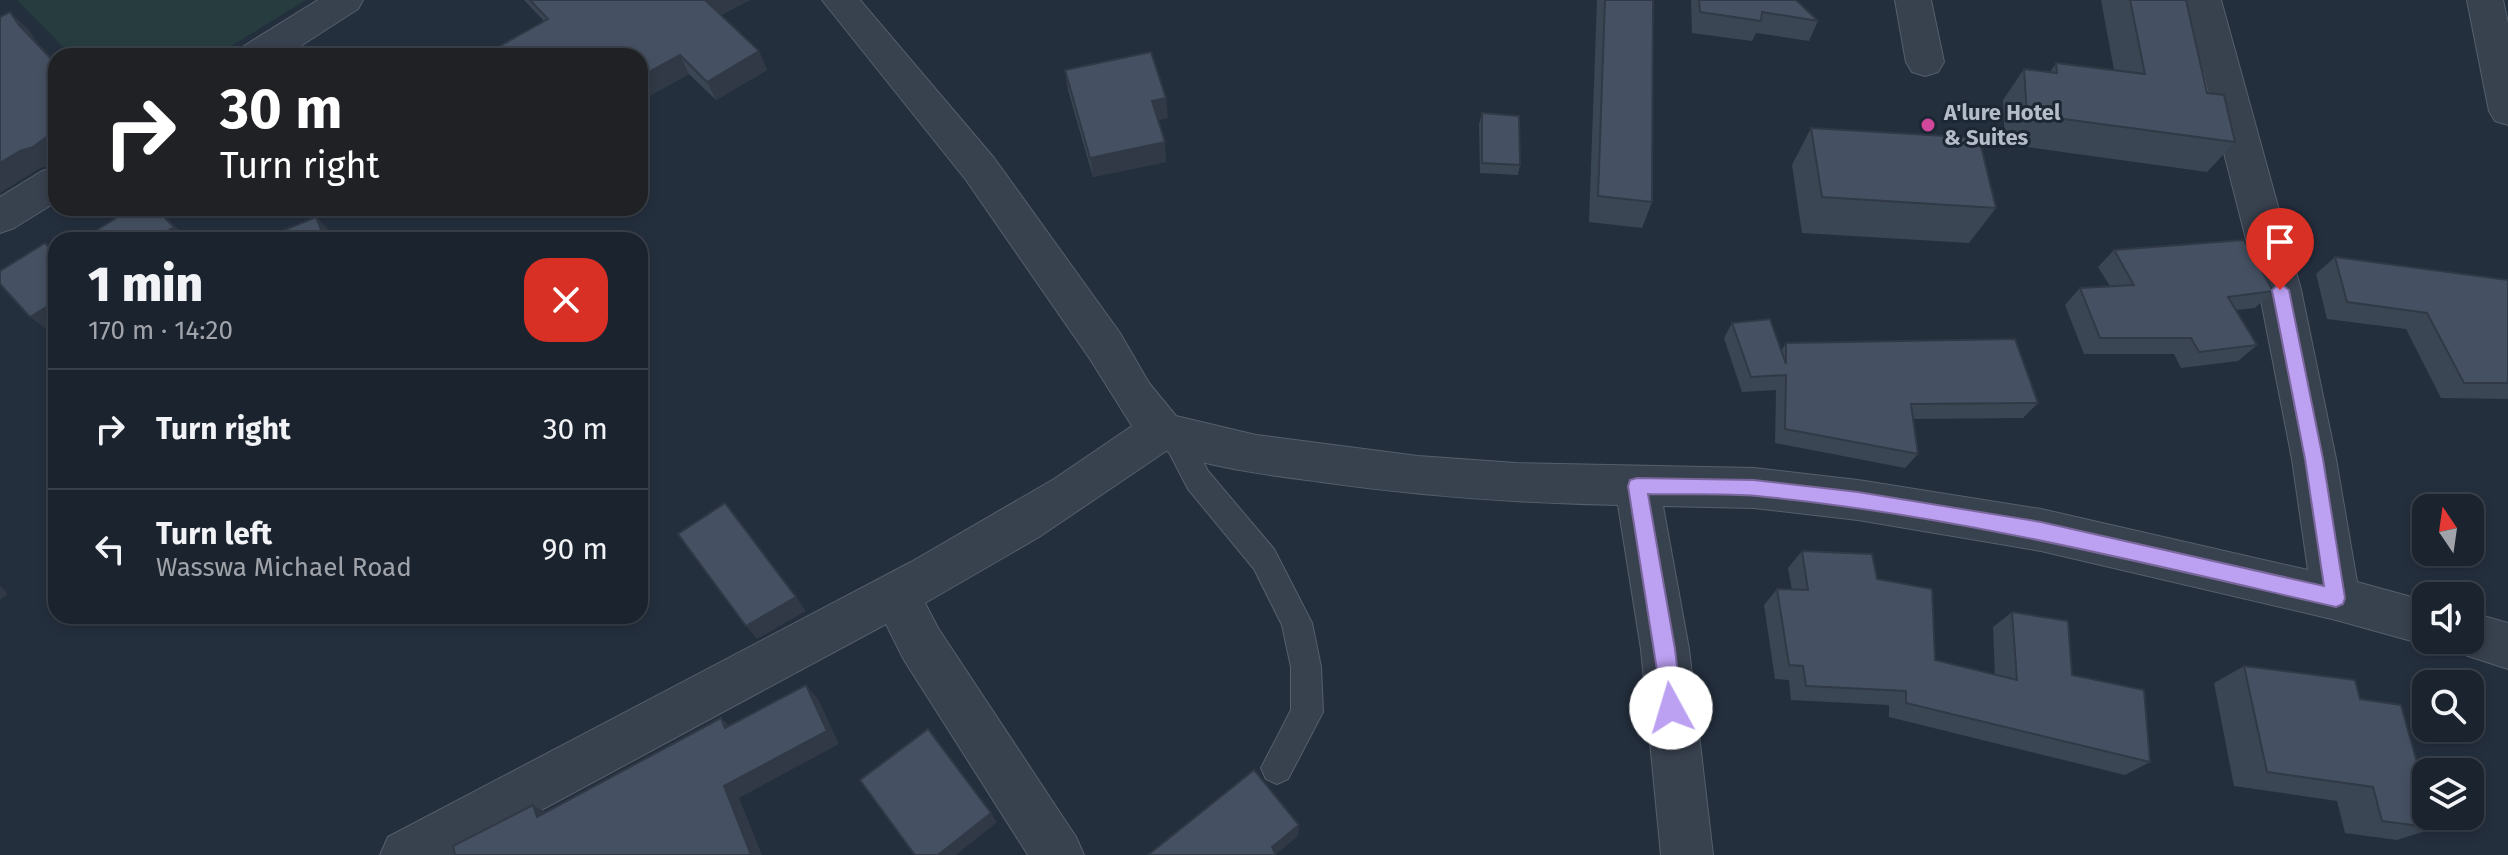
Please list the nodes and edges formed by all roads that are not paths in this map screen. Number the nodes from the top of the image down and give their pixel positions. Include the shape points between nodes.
1 (345, 0) edge
2 (840, 0) edge
3 (1913, 0) edge
4 (2203, 0) edge
5 (2485, 0) edge
6 (270, 48) edge
7 (1925, 62) dead end
8 (2508, 111) edge
9 (48, 187) edge
10 (0, 217) edge
11 (1167, 432) junction
12 (1637, 486) junction
13 (896, 595) junction
14 (2336, 598) junction
15 (2412, 619) edge
16 (2484, 639) edge
17 (2508, 646) edge
18 (1277, 768) dead end
19 (406, 855) edge
20 (1058, 855) edge
21 (1687, 855) edge

1 - 6 street
2 - 11 street via 980,169 1105,346 1134,396
3 - 7 street
4 - 14 street via 2280,290
5 - 8 street
9 - 10 street
11 - 12 street via 1256,454 1418,476
11 - 13 street
11 - 18 lane via 1198,480 1264,559 1297,623 1306,667 1307,712
12 - 14 street via 1754,488 1874,503 2041,530
12 - 21 street via 1665,649
13 - 19 street
13 - 20 street via 921,644
14 - 15 street
16 - 17 street

